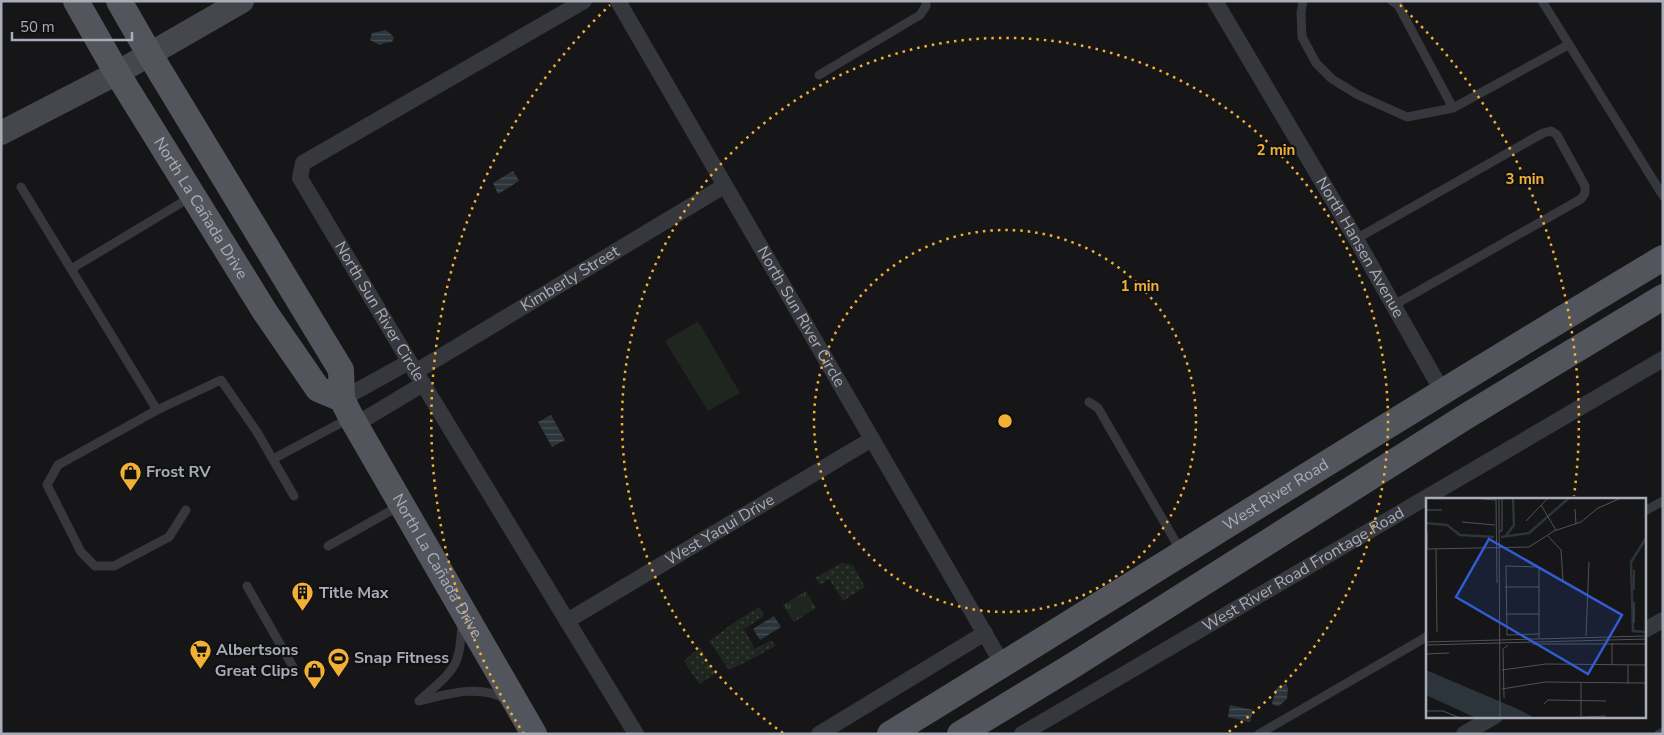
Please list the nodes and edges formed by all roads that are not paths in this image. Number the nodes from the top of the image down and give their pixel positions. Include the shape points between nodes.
1 (76, 1) edge
2 (119, 1) edge
3 (242, 1) edge
4 (584, 1) edge
5 (618, 1) edge
6 (926, 1) edge
7 (1303, 1) edge
8 (1392, 1) edge
9 (1542, 1) edge
10 (1218, 2) edge
11 (1568, 44) junction
12 (150, 55) junction
13 (117, 73) junction
14 (819, 74) dead end
15 (1453, 108) junction
16 (1, 133) edge
17 (724, 186) junction
18 (21, 187) dead end
19 (193, 196) junction
20 (1663, 196) edge
21 (1356, 239) junction
22 (1663, 258) edge
23 (71, 269) junction
24 (1663, 297) edge
25 (1394, 305) junction
26 (1663, 359) edge
27 (416, 373) junction
28 (1442, 391) junction
29 (1090, 402) dead end
30 (157, 410) junction
31 (350, 414) junction
32 (872, 439) junction
33 (273, 459) junction
34 (294, 496) dead end
35 (1663, 501) edge
36 (401, 505) junction
37 (186, 510) dead end
38 (1646, 510) edge
39 (328, 546) dead end
40 (1183, 553) junction
41 (247, 586) dead end
42 (462, 611) junction
43 (1663, 620) edge
44 (567, 621) junction
45 (1646, 629) edge
46 (985, 633) junction
47 (1426, 637) edge
48 (1003, 665) junction
49 (293, 667) dead end
50 (1492, 718) edge
51 (526, 724) edge
52 (1663, 732) edge
53 (636, 734) edge
54 (819, 734) edge
55 (890, 734) edge
56 (960, 734) edge
57 (1022, 734) edge
58 (1259, 734) edge
59 (1464, 734) edge
60 (1659, 734) edge

1 - 13 main road, North La Cañada Drive
2 - 12 main road, North La Cañada Drive
3 - 12 street
4 - 27 street, North Sun River Circle via 303,163 300,178
5 - 17 street, North Sun River Circle
6 - 14 lane via 920,16
7 - 15 lane via 1302,37 1316,63 1332,79 1358,95 1408,117
8 - 15 lane via 1398,5
9 - 11 lane
10 - 21 street, North Hansen Avenue
11 - 15 lane
11 - 20 lane
12 - 13 street
12 - 31 main road, North La Cañada Drive via 340,370
13 - 16 street
13 - 19 main road, North La Cañada Drive
17 - 27 street, Kimberly Street
17 - 32 street, North Sun River Circle
18 - 23 lane
19 - 23 lane
19 - 31 main road, North La Cañada Drive via 265,312 318,389
21 - 25 street, North Hansen Avenue
21 - 25 lane via 1543,133 1551,131 1557,135 1585,186 1581,199
22 - 28 main road, West River Road
23 - 30 lane
24 - 56 main road
25 - 28 street, North Hansen Avenue
26 - 57 street, West River Road Frontage Road
27 - 31 street, Kimberly Street
27 - 31 street, Kimberly Street
27 - 44 street, North Sun River Circle
28 - 40 main road, West River Road
29 - 40 lane via 1098,408
30 - 33 lane via 222,380
30 - 37 lane via 58,465 47,485 81,552 95,566 114,566 168,537
31 - 33 lane
31 - 36 main road, North La Cañada Drive
32 - 44 street, West Yaqui Drive
32 - 46 street, North Sun River Circle
33 - 34 lane
35 - 38 lane
36 - 39 lane
36 - 42 main road, North La Cañada Drive
40 - 48 main road, West River Road
41 - 49 lane
42 - 51 main road, North La Cañada Drive
42 - 51 lane via 456,662 419,702 469,690 500,696
43 - 45 street
44 - 53 street, North Sun River Circle
46 - 48 street, North Sun River Circle
46 - 54 street
47 - 58 lane
48 - 55 main road, West River Road
50 - 59 street
52 - 60 lane

